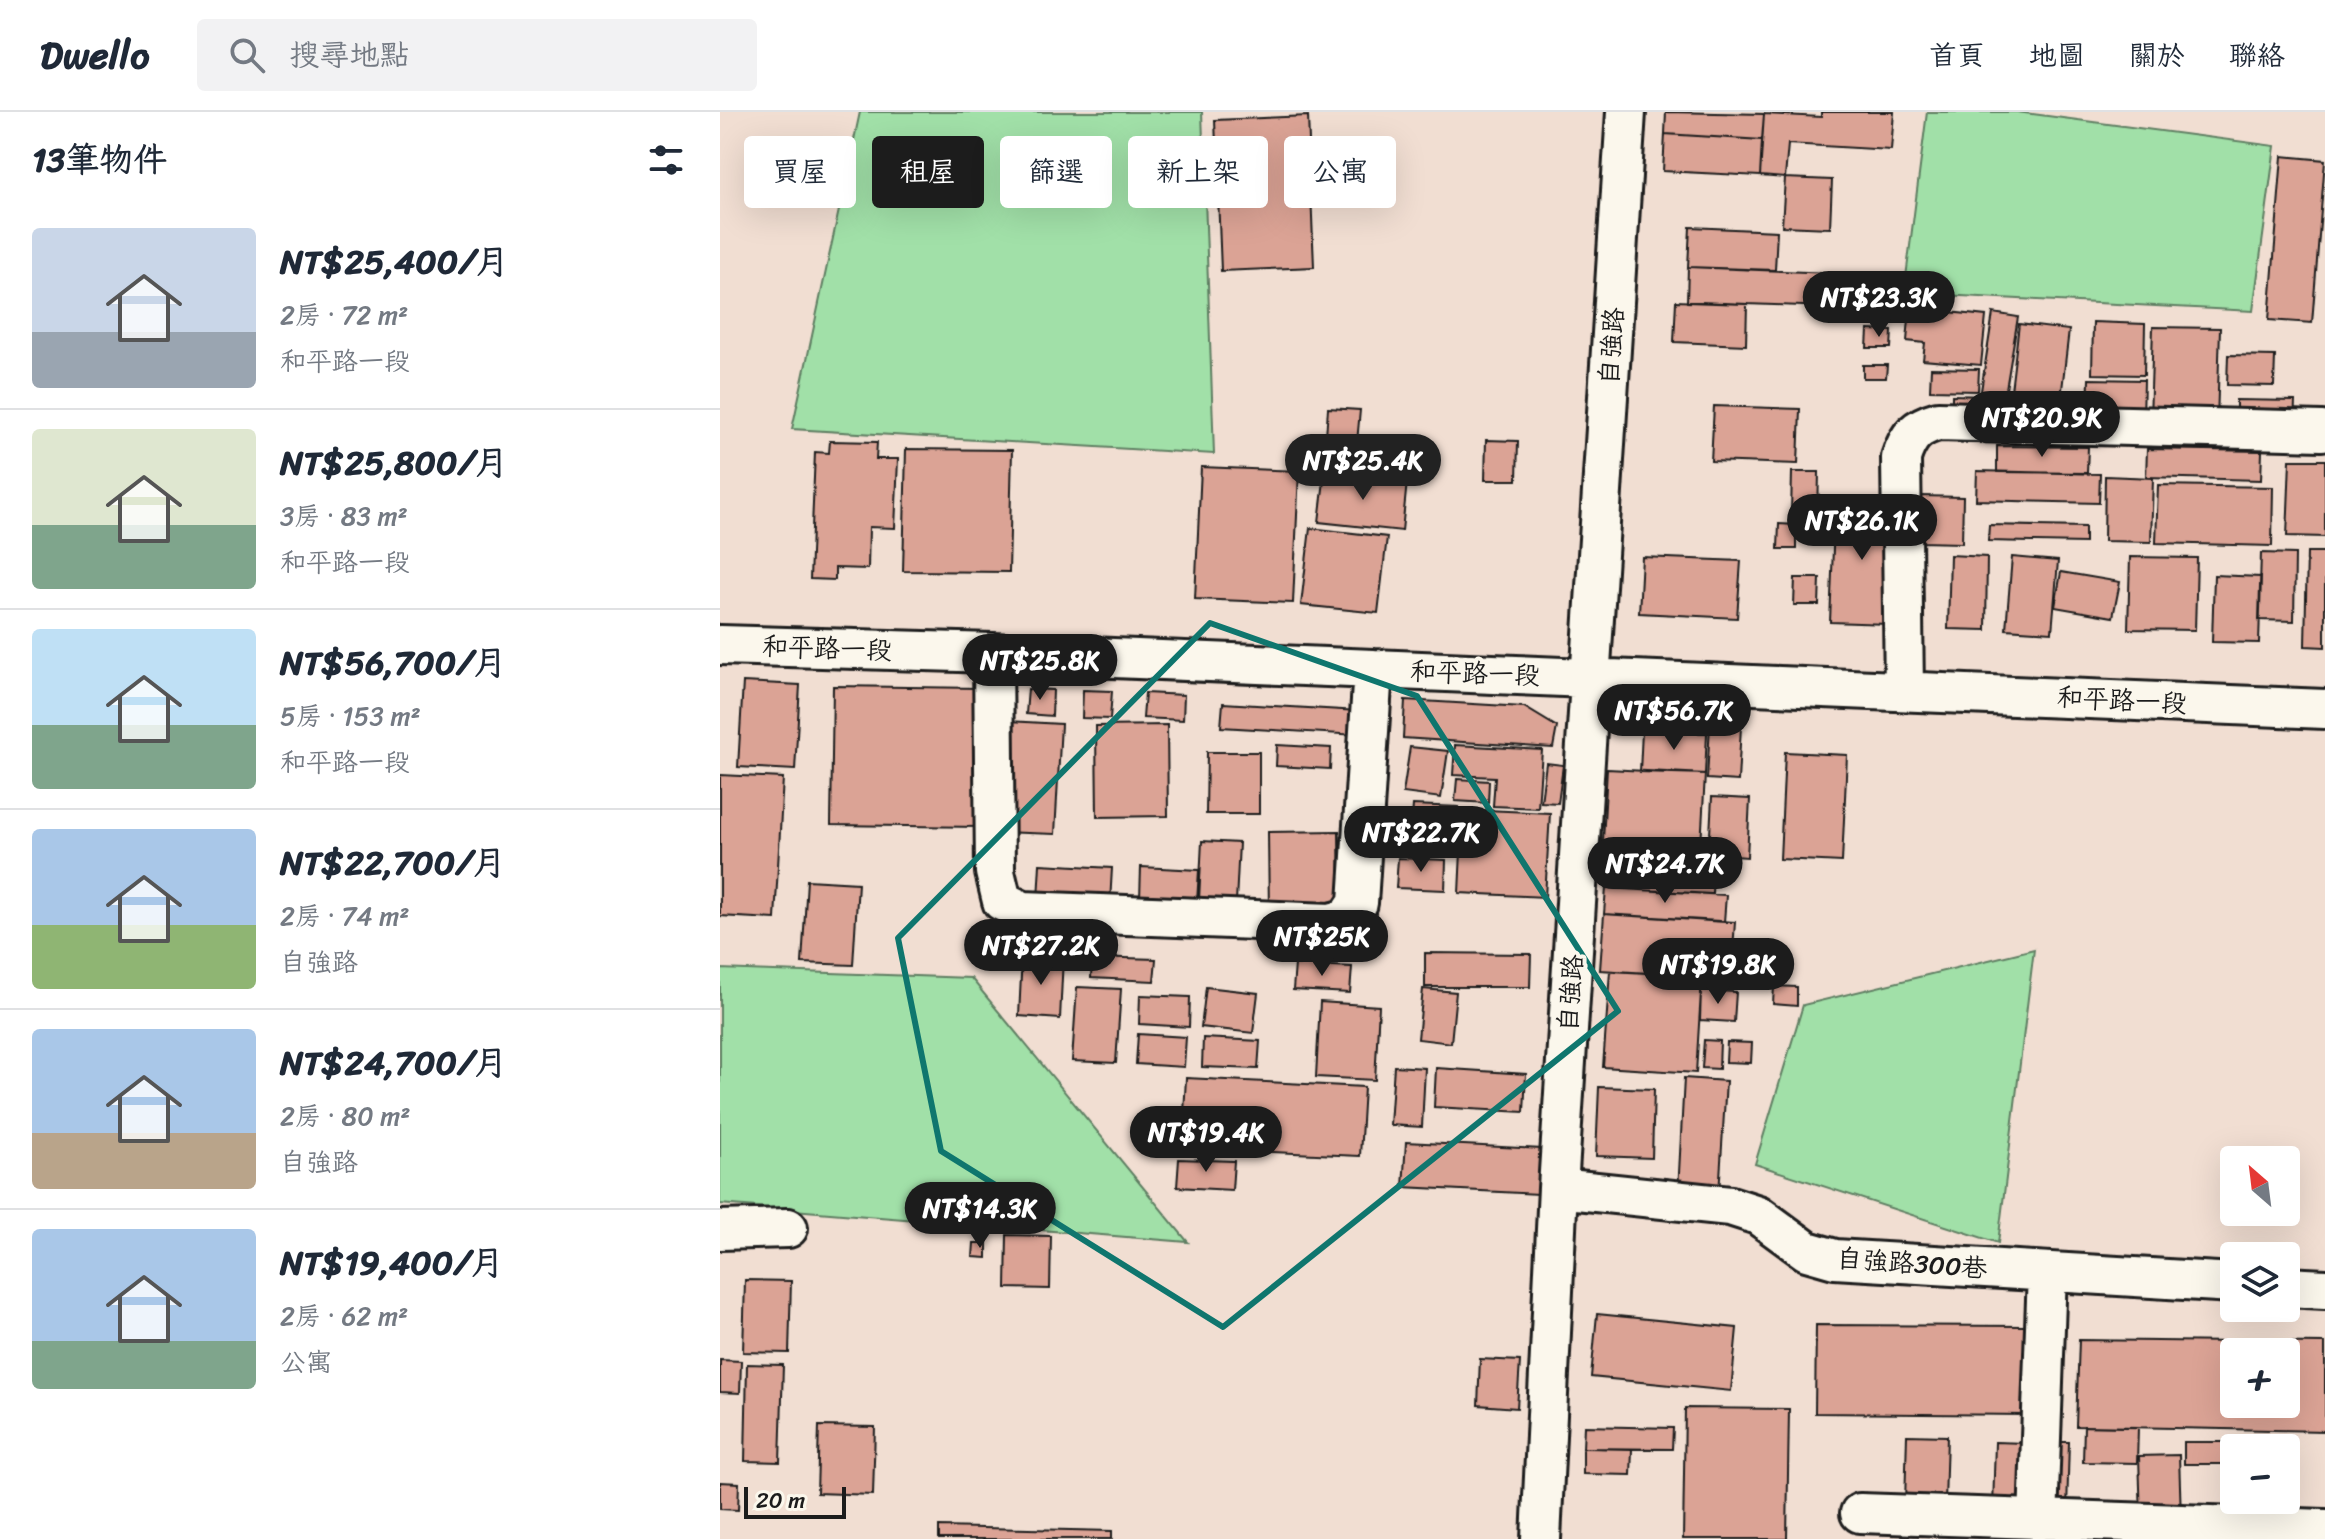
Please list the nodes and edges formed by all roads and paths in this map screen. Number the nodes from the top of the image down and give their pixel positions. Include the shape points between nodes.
1 (1626, 112) edge
2 (2322, 431) dead end
3 (720, 645) edge
4 (993, 653) junction
5 (1373, 669) junction
6 (1591, 677) junction
7 (1904, 690) junction
8 (2325, 709) edge
9 (1558, 1188) junction
10 (788, 1228) dead end
11 (720, 1230) edge
12 (2047, 1272) junction
13 (2220, 1282) edge
14 (2300, 1288) edge
15 (2325, 1289) edge
16 (1860, 1513) dead end
17 (2038, 1521) junction
18 (2325, 1529) edge
19 (1541, 1539) edge

1 - 6 street, 自強路
2 - 7 street via 1938,421 1920,426 1907,438 1901,458
3 - 4 street, 和平路一段
4 - 5 street, 和平路一段
4 - 5 street via 995,872 1002,901 1023,911 1331,923 1348,918 1358,903
5 - 6 street, 和平路一段
6 - 7 street, 和平路一段
6 - 9 street, 自強路
7 - 8 street, 和平路一段
9 - 12 street, 自強路300巷 via 1730,1206 1758,1215 1807,1251 1835,1259
9 - 19 street, 自強路
10 - 11 street
12 - 13 street, 自強路300巷
12 - 17 street
14 - 15 street
16 - 17 street
17 - 18 street

